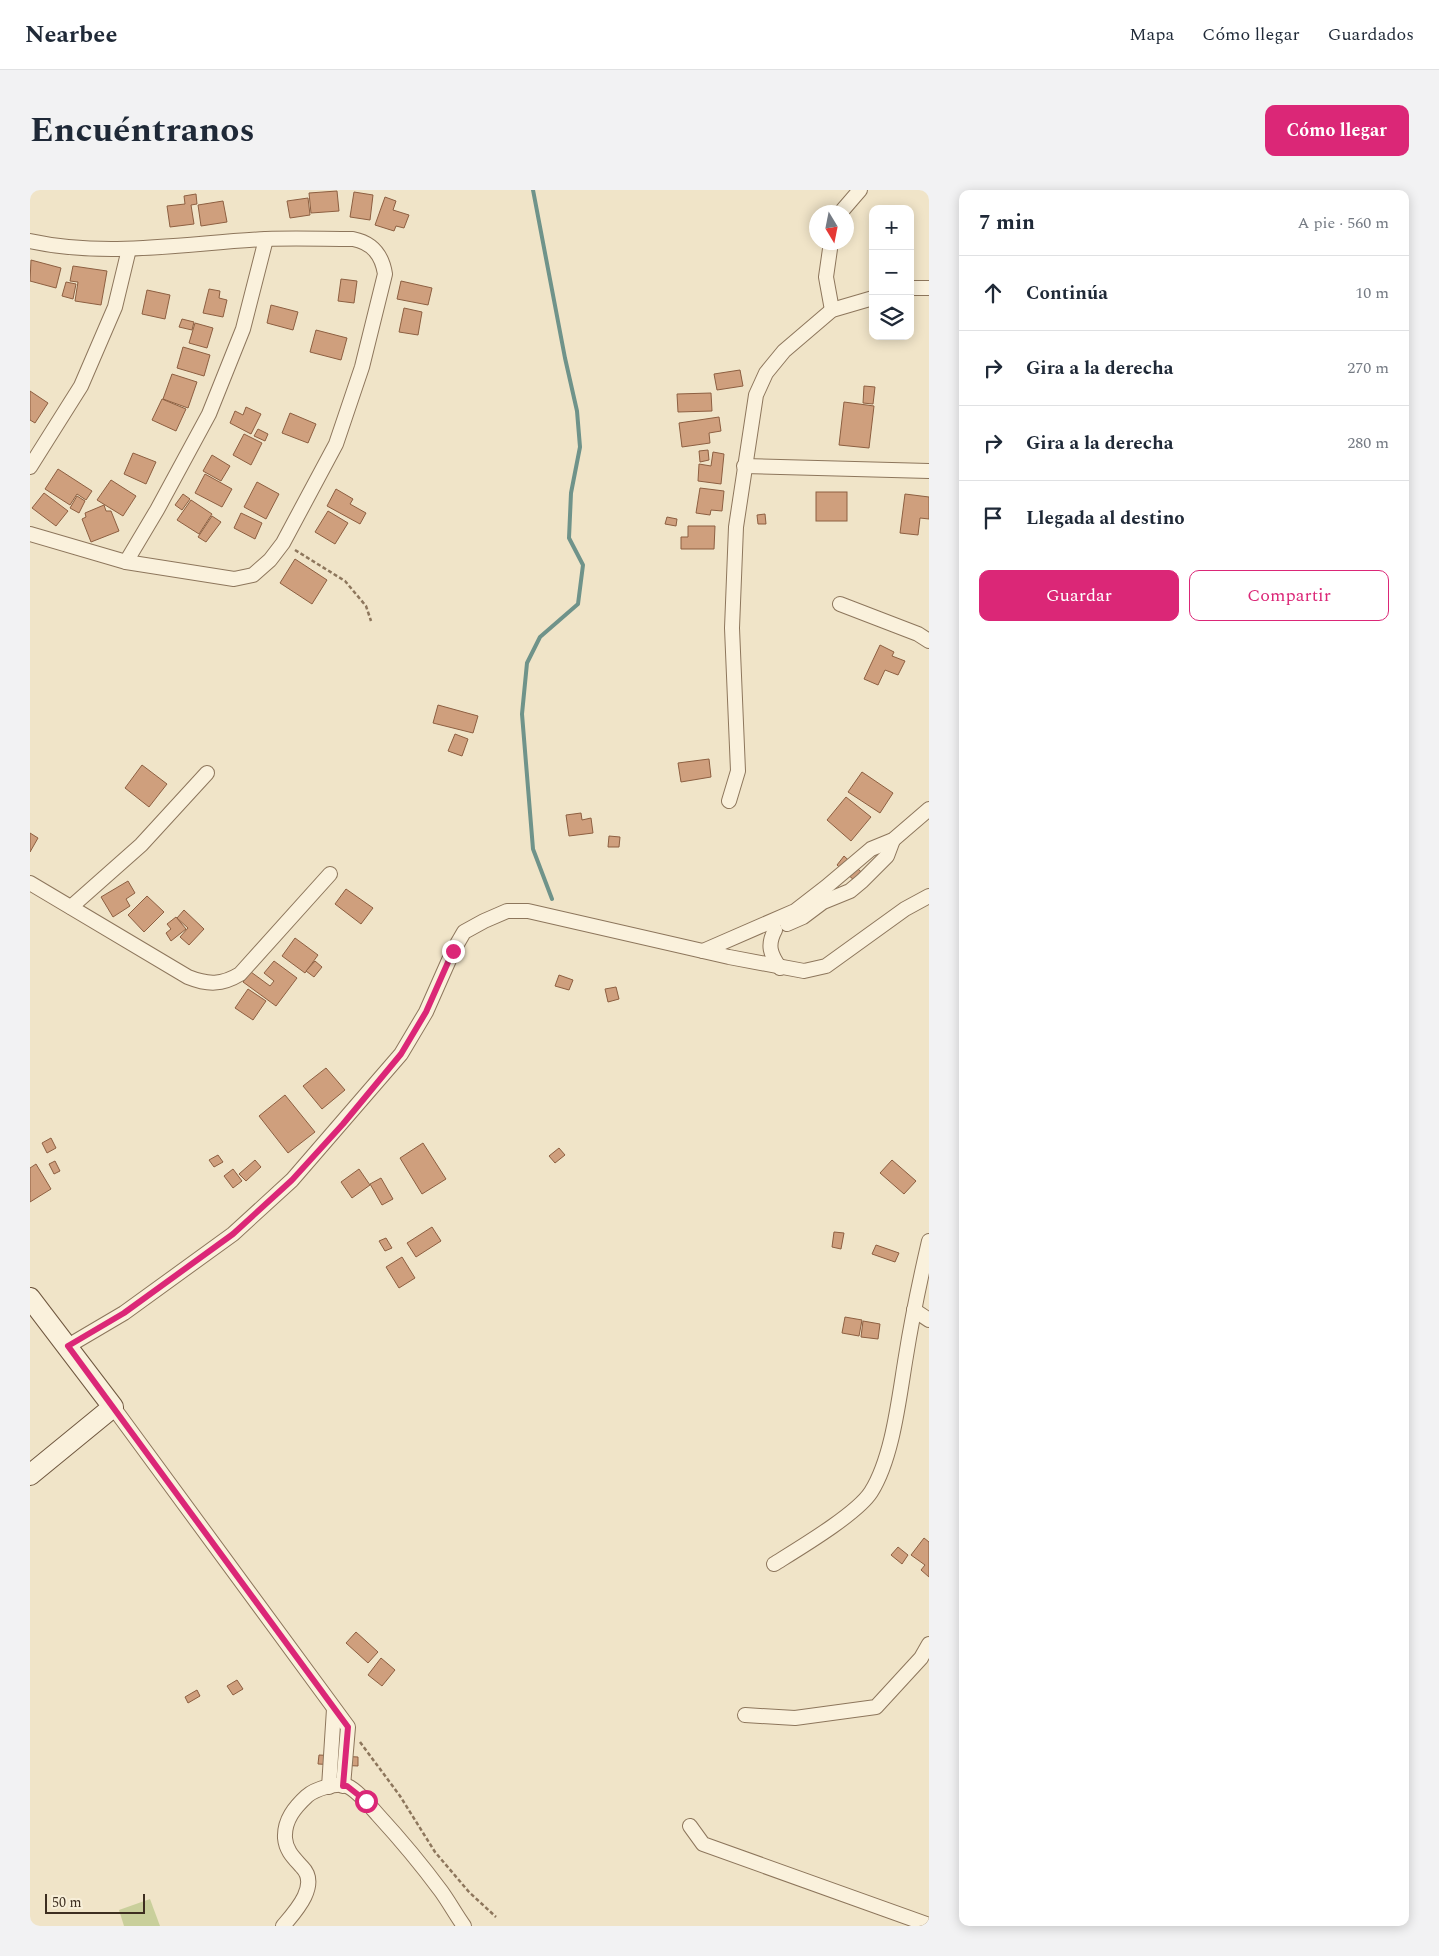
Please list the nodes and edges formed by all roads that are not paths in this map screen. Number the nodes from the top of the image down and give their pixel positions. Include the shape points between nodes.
1 (860, 190) edge
2 (847, 205) edge
3 (266, 239) junction
4 (30, 241) edge
5 (129, 250) junction
6 (830, 250) edge
7 (914, 288) edge
8 (929, 288) edge
9 (869, 299) edge
10 (832, 310) junction
11 (744, 466) junction
12 (30, 468) edge
13 (929, 471) edge
14 (30, 534) edge
15 (126, 562) junction
16 (840, 604) dead end
17 (929, 641) edge
18 (207, 773) dead end
19 (729, 801) dead end
20 (929, 808) edge
21 (893, 840) junction
22 (330, 874) dead end
23 (30, 883) edge
24 (929, 896) edge
25 (71, 907) junction
26 (775, 930) junction
27 (703, 951) junction
28 (729, 957) junction
29 (780, 968) junction
30 (929, 1241) edge
31 (30, 1298) edge
32 (914, 1310) junction
33 (929, 1320) edge
34 (68, 1346) junction
35 (113, 1407) junction
36 (30, 1475) edge
37 (774, 1564) dead end
38 (929, 1644) edge
39 (334, 1708) junction
40 (745, 1715) dead end
41 (336, 1786) junction
42 (690, 1826) dead end
43 (929, 1925) edge
44 (283, 1926) edge
45 (463, 1926) edge

1 - 2 street
3 - 5 street
3 - 15 street via 243,329 209,414
3 - 15 street via 363,241 379,254 383,264 385,274 362,367 336,444 283,543 253,575 234,579
4 - 5 street via 77,248
5 - 12 street via 115,307 81,386
6 - 10 street via 826,277
7 - 8 street
9 - 10 street
10 - 11 street via 784,351 766,373 756,395
11 - 13 street
11 - 19 street via 736,528 732,628 738,771
14 - 15 street
16 - 17 street
18 - 25 street via 140,845
20 - 21 street
21 - 26 street via 887,856 850,891 823,902 804,917
21 - 27 street via 871,848 795,911
22 - 25 street via 240,974 215,984 188,977
23 - 25 street
24 - 29 street via 905,909 826,966 804,971
26 - 28 street via 740,942
26 - 29 street via 770,950
27 - 28 street
27 - 34 street via 528,910 507,911 464,932 426,1012 401,1054 292,1180 233,1234 124,1313
28 - 29 street
30 - 32 street
31 - 34 street
32 - 33 street
32 - 37 street via 885,1463 871,1493 854,1510
34 - 35 street
35 - 36 street
35 - 39 street
38 - 40 street via 921,1658 876,1707 795,1718
39 - 41 street
39 - 41 street via 348,1727
41 - 44 street via 311,1792 294,1808 288,1820 285,1838 291,1857 307,1876 308,1888 299,1907
41 - 45 street via 347,1786 366,1801 408,1848
42 - 43 street via 703,1844

